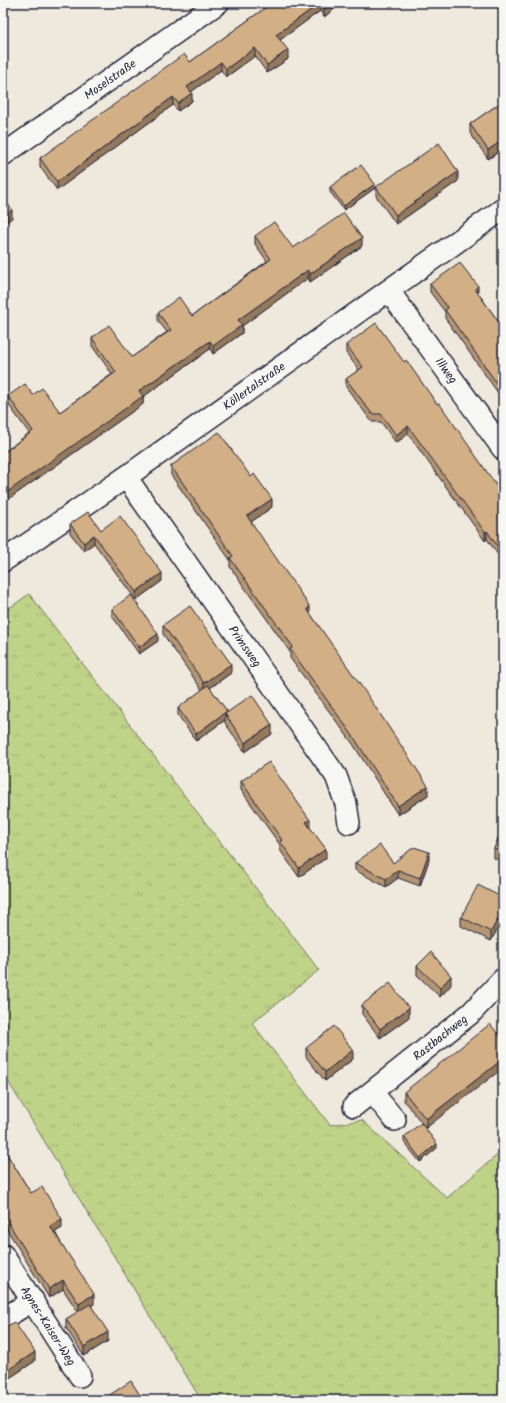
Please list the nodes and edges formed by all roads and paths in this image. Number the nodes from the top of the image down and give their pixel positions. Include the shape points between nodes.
1 (218, 3) edge
2 (3, 156) edge
3 (503, 209) edge
4 (389, 291) junction
5 (503, 449) edge
6 (126, 477) junction
7 (3, 561) edge
8 (349, 823) dead end
9 (503, 979) edge
10 (372, 1092) junction
11 (354, 1106) dead end
12 (395, 1120) dead end
13 (3, 1255) edge
14 (33, 1300) junction
15 (3, 1319) edge
16 (80, 1376) dead end

1 - 2 street, Moselstraße
3 - 4 street, Köllertalstraße
4 - 5 street, Illweg
4 - 6 street, Köllertalstraße
6 - 7 street, Köllertalstraße
6 - 8 street, Primsweg via 336,776 346,804
9 - 10 street, Rastbachweg via 471,1014
10 - 11 street, Rastbachweg
10 - 12 street
13 - 14 street, Agnes-Kaiser-Weg
14 - 15 street
14 - 16 street, Agnes-Kaiser-Weg

